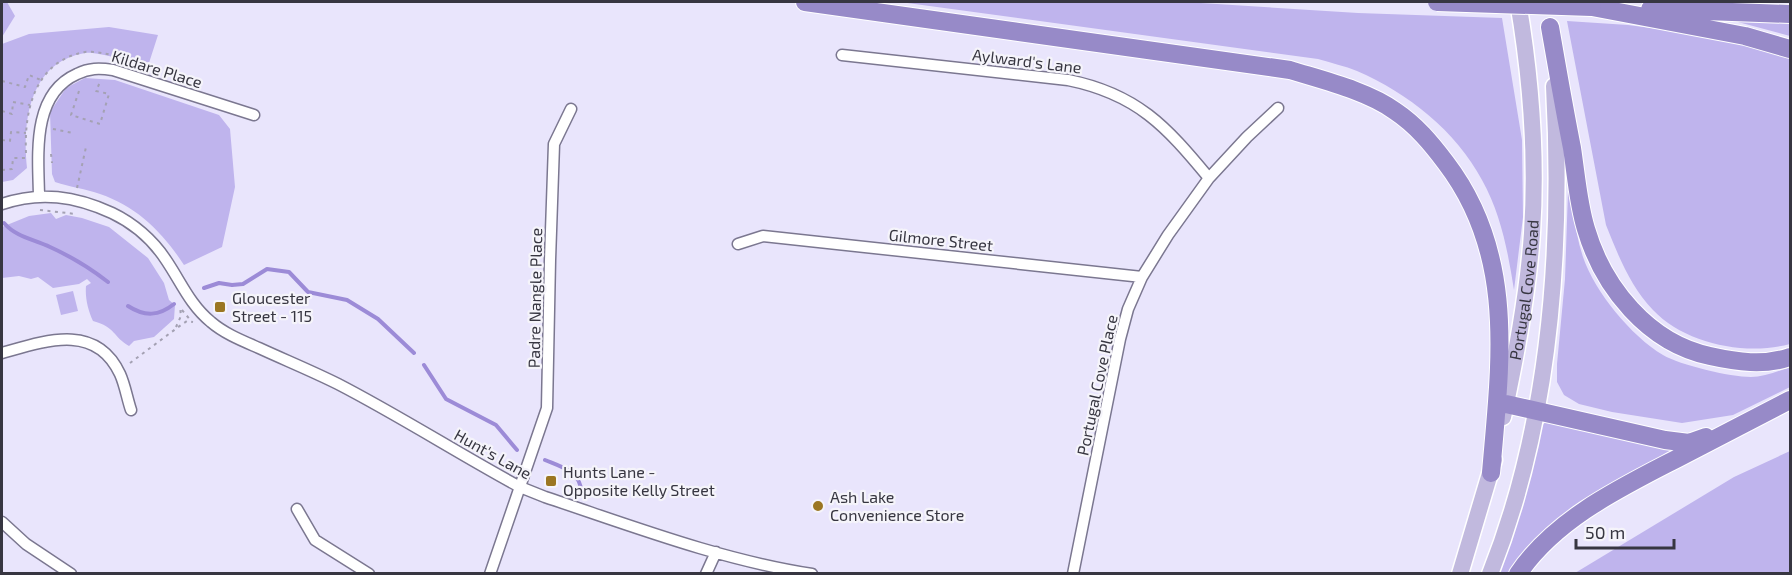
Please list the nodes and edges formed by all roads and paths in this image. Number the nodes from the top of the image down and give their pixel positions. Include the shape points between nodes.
1 (805, 2) edge
2 (1435, 2) edge
3 (1518, 2) edge
4 (1546, 2) edge
5 (1592, 7) junction
6 (1791, 14) edge
7 (1550, 27) junction
8 (1791, 49) edge
9 (842, 55) dead end
10 (96, 76) dead end
11 (41, 80) dead end
12 (2, 81) edge
13 (79, 91) dead end
14 (30, 105) dead end
15 (1278, 108) dead end
16 (571, 109) dead end
17 (2, 111) edge
18 (254, 115) dead end
19 (50, 129) dead end
20 (26, 133) dead end
21 (73, 133) dead end
22 (2, 141) edge
23 (86, 147) dead end
24 (51, 153) dead end
25 (26, 158) dead end
26 (52, 163) dead end
27 (2, 170) edge
28 (1209, 178) junction
29 (77, 188) dead end
30 (39, 195) junction
31 (2, 204) edge
32 (34, 210) dead end
33 (81, 215) dead end
34 (738, 244) dead end
35 (1142, 277) junction
36 (177, 302) dead end
37 (180, 307) junction
38 (175, 330) junction
39 (2, 353) edge
40 (1791, 357) edge
41 (130, 363) dead end
42 (1791, 400) edge
43 (1506, 404) junction
44 (130, 410) dead end
45 (1538, 412) junction
46 (1743, 425) junction
47 (1491, 474) junction
48 (520, 487) junction
49 (297, 509) dead end
50 (2, 522) edge
51 (716, 552) junction
52 (71, 573) edge
53 (369, 573) edge
54 (490, 573) edge
55 (706, 573) edge
56 (812, 573) edge
57 (1072, 573) edge
58 (1460, 573) edge
59 (1491, 573) edge
60 (1518, 573) edge

1 - 47 highway via 1290,70 1349,88 1394,110 1426,137 1456,176 1492,257 1500,363
2 - 5 highway, bridge
3 - 43 main road, Portugal Cove Road via 1532,114 1533,199 1528,279
4 - 7 main road, Portugal Cove Road
5 - 6 highway
5 - 8 highway via 1745,36
7 - 40 highway via 1586,228 1600,265 1621,298 1651,328 1691,352 1735,362 1775,362
7 - 45 main road, Portugal Cove Road via 1557,137 1555,226 1552,294
9 - 28 street, Aylward's Lane via 1094,85 1144,111 1176,139
10 - 13 path via 104,77 96,91 109,94 99,124 71,115
11 - 12 path via 29,75 25,87
14 - 17 path via 13,102 12,114
15 - 28 street, Portugal Cove Place
16 - 48 street, Padre Nangle Place via 554,144 547,408
18 - 30 street, Kildare Place via 113,70 82,72 59,85 45,107 39,146
19 - 21 path
20 - 22 path via 11,132 10,141
23 - 29 path
24 - 26 path
25 - 27 path via 13,158 12,169
28 - 35 street, Portugal Cove Place
30 - 31 street
30 - 48 street, Hunt's Lane via 97,206 113,214 142,233 212,324 345,388
32 - 33 path
34 - 35 street, Gilmore Street via 763,236
35 - 57 street, Portugal Cove Place via 1120,339
36 - 37 path
37 - 38 path
37 - 38 path via 192,322 187,321
38 - 41 path
39 - 44 street via 63,338 94,346 108,356 120,374
42 - 46 highway
43 - 45 highway
43 - 47 main road, Portugal Cove Road
45 - 46 highway via 1689,443
45 - 59 main road, Portugal Cove Road
46 - 60 highway via 1617,490 1564,526
47 - 58 main road, Portugal Cove Road
48 - 51 street, Hunt's Lane
48 - 54 street, Padre Nangle Place
49 - 53 street via 315,540
50 - 52 street via 26,544
51 - 55 street
51 - 56 street, Hunt's Lane

